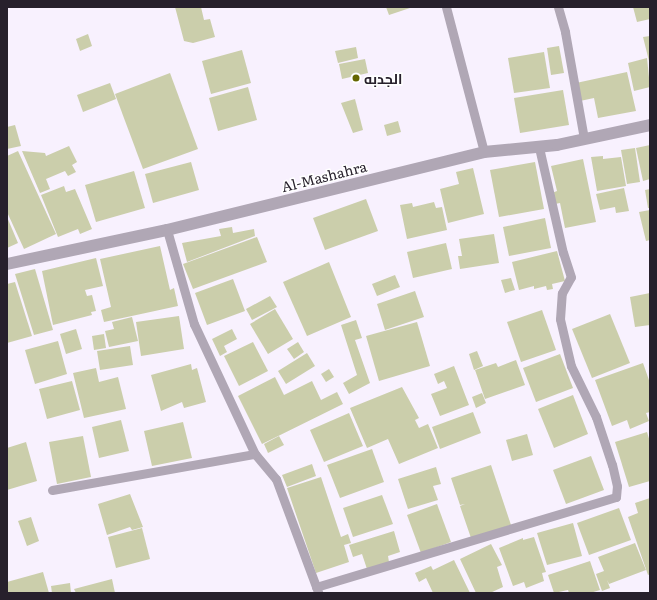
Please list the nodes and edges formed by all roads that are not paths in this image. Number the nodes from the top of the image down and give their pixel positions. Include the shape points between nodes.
1 (446, 7) edge
2 (558, 7) edge
3 (650, 125) edge
4 (584, 139) junction
5 (539, 147) junction
6 (484, 152) junction
7 (167, 230) junction
8 (7, 264) edge
9 (255, 454) junction
10 (52, 490) dead end
11 (317, 590) edge

1 - 6 lane
2 - 4 lane via 565,32
3 - 4 street, Al-Mashahra
4 - 5 street, Al-Mashahra
5 - 6 street, Al-Mashahra
5 - 11 lane via 563,252 572,277 562,293 560,319 571,366 596,417 612,465 617,486 616,497
6 - 7 street, Al-Mashahra
7 - 8 street, Al-Mashahra
7 - 9 lane via 194,324
9 - 10 lane
9 - 11 lane via 276,479

